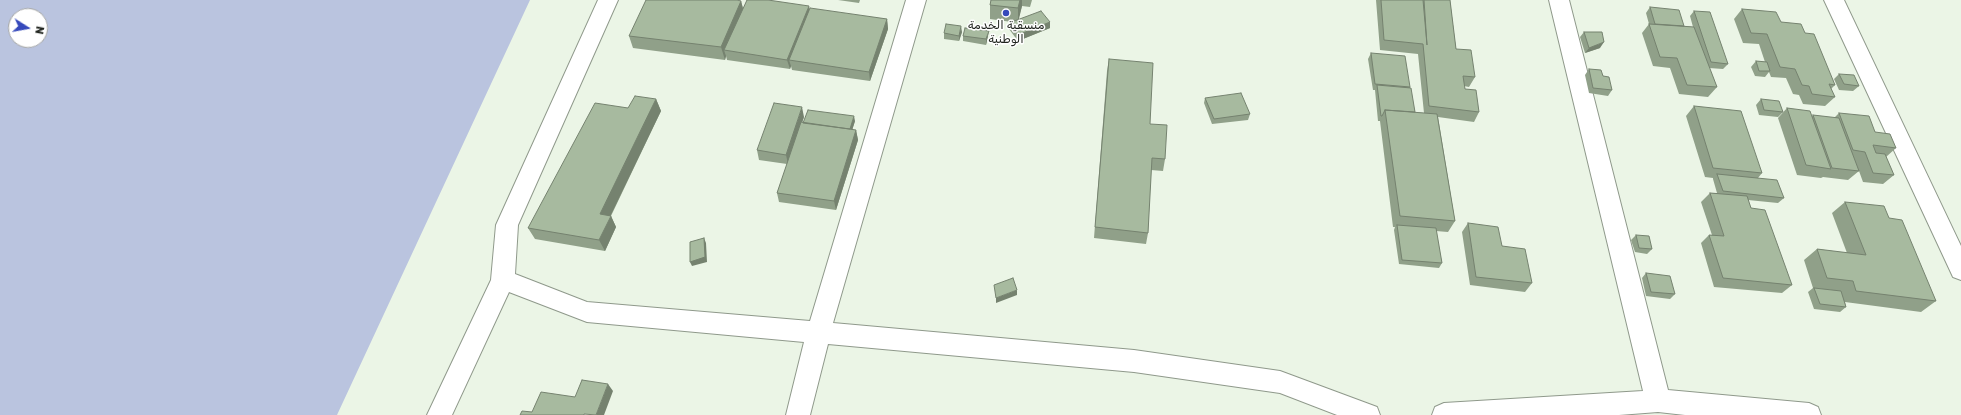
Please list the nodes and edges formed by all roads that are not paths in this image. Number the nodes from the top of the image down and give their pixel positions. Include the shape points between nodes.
1 (608, 0) edge
2 (916, 0) edge
3 (1559, 0) edge
4 (1834, 0) edge
5 (1961, 270) edge
6 (502, 280) junction
7 (819, 332) junction
8 (1644, 406) edge
9 (439, 415) edge
10 (798, 415) edge
11 (1368, 415) edge
12 (1444, 415) edge
13 (1810, 415) edge

1 - 6 street via 507,225
2 - 7 street
3 - 8 street
4 - 5 street
6 - 7 street via 587,312
6 - 9 street
7 - 10 street
7 - 11 street via 1134,361 1280,382
8 - 12 street
8 - 13 street

